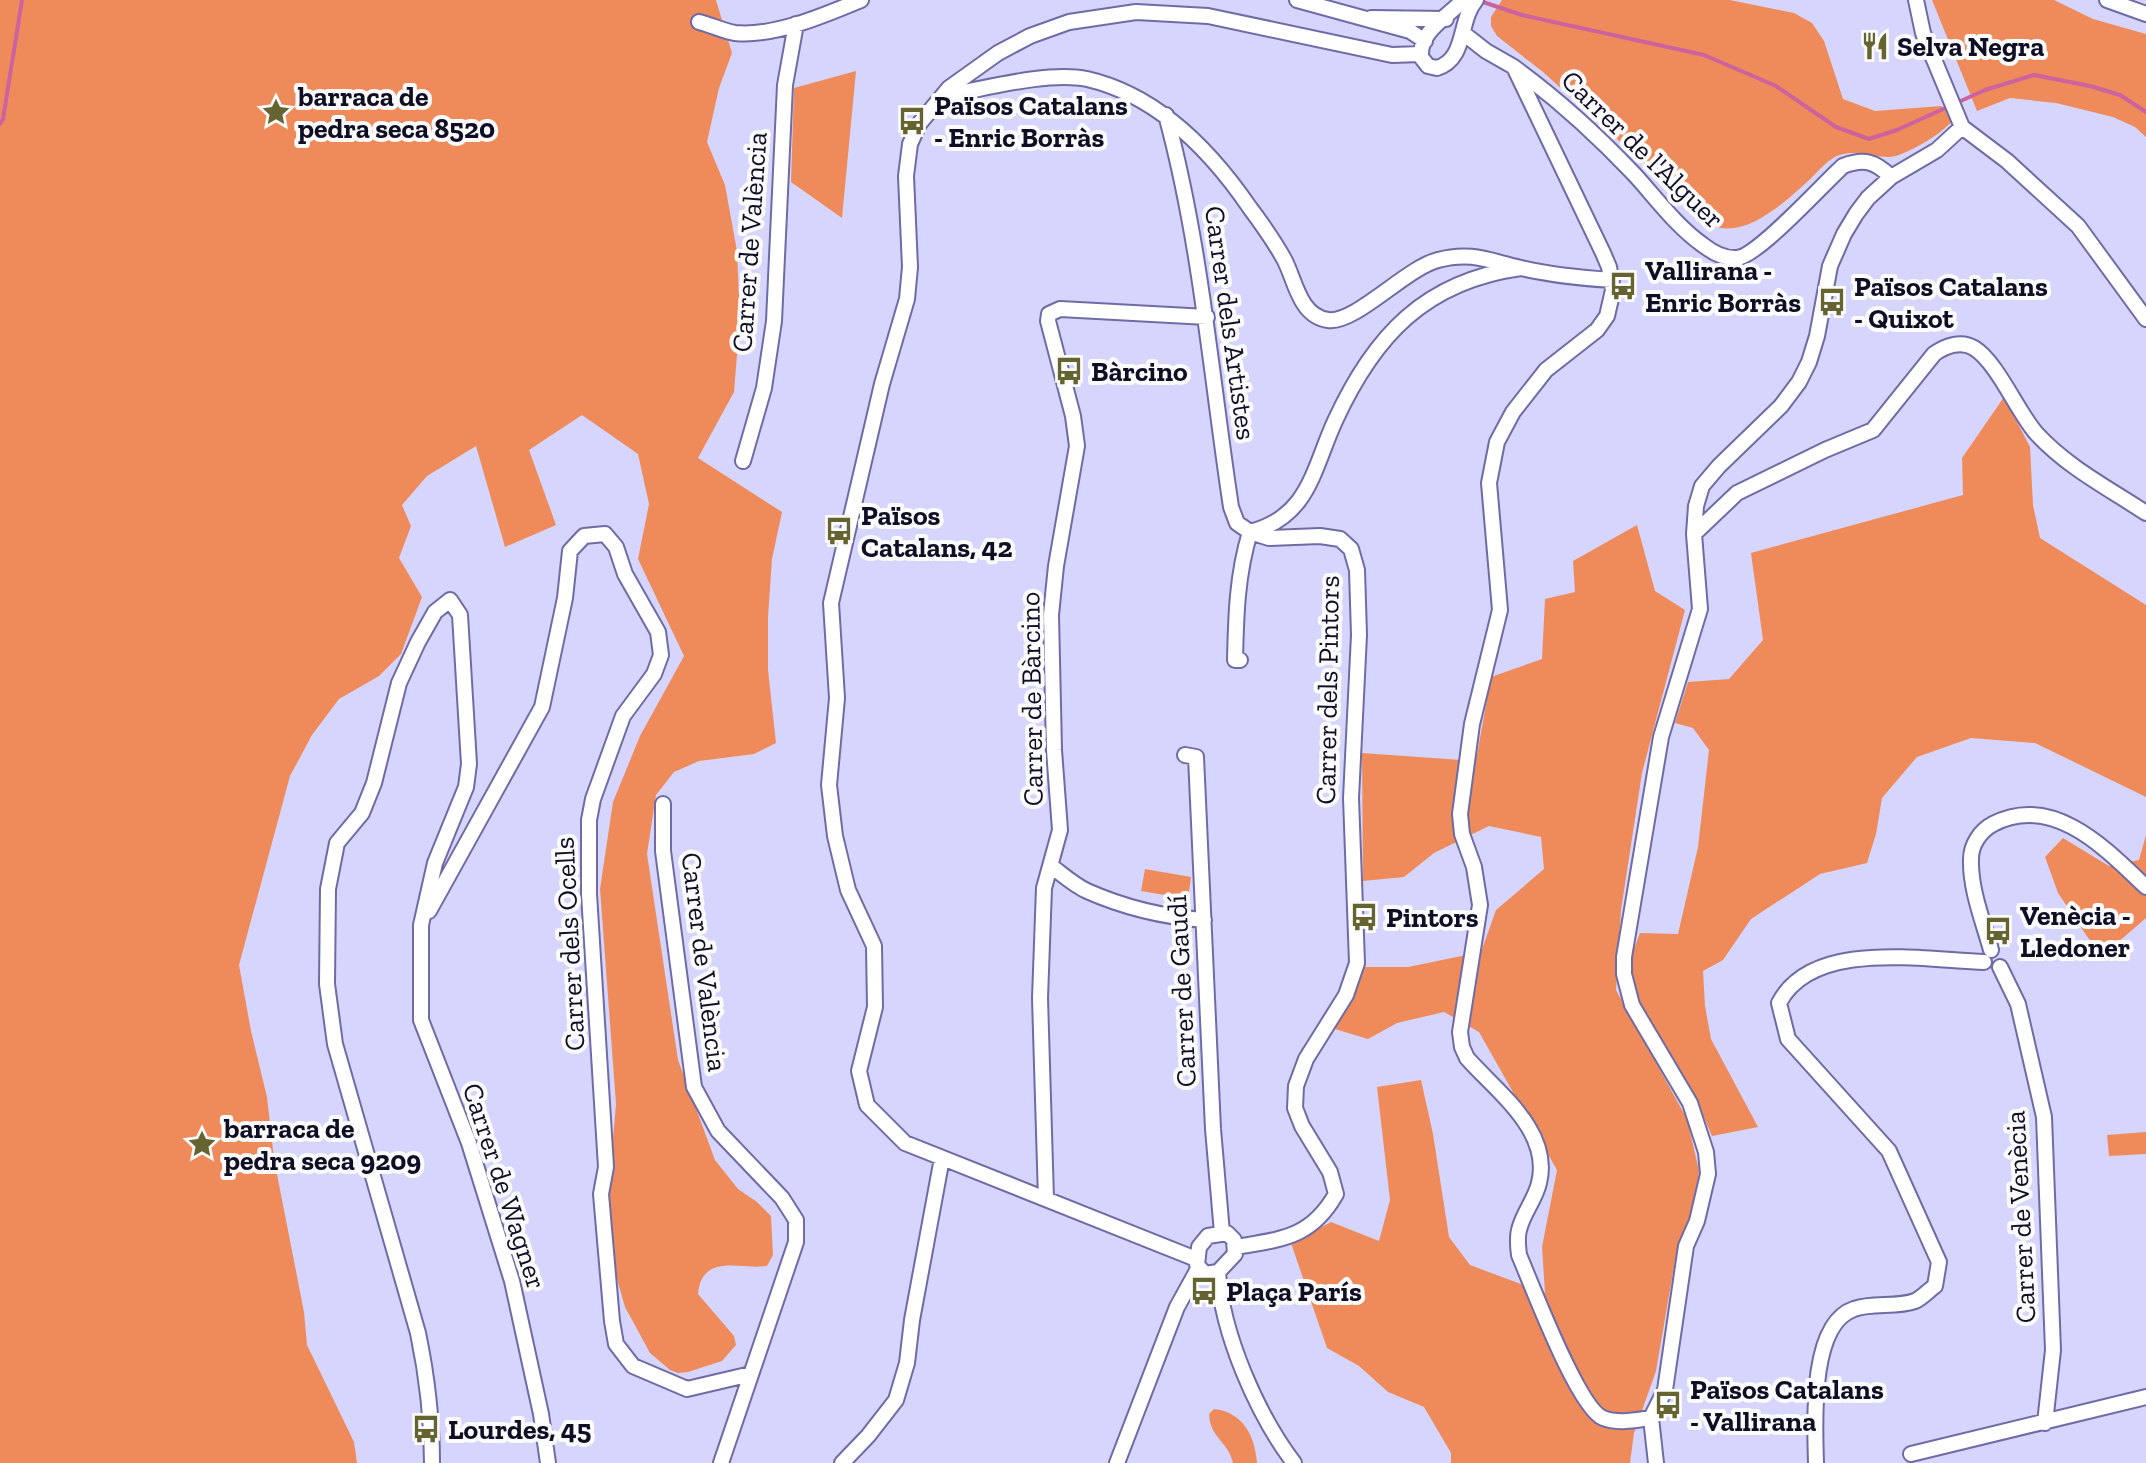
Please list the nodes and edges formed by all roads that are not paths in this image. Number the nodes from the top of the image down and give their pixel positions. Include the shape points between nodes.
1 (861, 0) edge
2 (1297, 0) edge
3 (1463, 0) edge
4 (1476, 0) edge
5 (1916, 0) edge
6 (2107, 0) edge
7 (2146, 14) edge
8 (1358, 18) junction
9 (1443, 19) junction
10 (699, 22) dead end
11 (796, 24) junction
12 (1462, 30) junction
13 (1423, 48) junction
14 (1457, 49) junction
15 (1486, 51) junction
16 (1514, 67) junction
17 (943, 96) junction
18 (1166, 114) junction
19 (1962, 127) junction
20 (1891, 177) junction
21 (1521, 268) junction
22 (1612, 280) junction
23 (1207, 317) junction
24 (2146, 319) edge
25 (743, 461) dead end
26 (2146, 513) edge
27 (1250, 532) junction
28 (1694, 534) junction
29 (1240, 660) dead end
30 (1185, 755) dead end
31 (663, 804) dead end
32 (1051, 866) junction
33 (2146, 887) edge
34 (1204, 920) junction
35 (421, 925) junction
36 (1987, 956) junction
37 (942, 1158) junction
38 (1046, 1199) junction
39 (1222, 1233) junction
40 (1236, 1247) junction
41 (1197, 1264) junction
42 (1218, 1272) junction
43 (751, 1374) junction
44 (2146, 1397) edge
45 (1651, 1418) junction
46 (2045, 1423) junction
47 (1911, 1454) dead end
48 (432, 1463) edge
49 (548, 1463) edge
50 (721, 1463) edge
51 (842, 1463) edge
52 (1117, 1463) edge
53 (1294, 1463) edge
54 (1656, 1463) edge
55 (1816, 1463) edge

1 - 11 street
2 - 8 street
3 - 9 street
4 - 12 street
5 - 19 street via 1923,33
6 - 7 street
8 - 9 street
8 - 13 street via 1410,31
9 - 12 street via 1454,20
9 - 13 street via 1434,25
10 - 11 street via 734,33
11 - 25 street, Carrer de València via 785,85 774,321 764,388
12 - 14 street
12 - 15 street, Carrer de l'Alguer
13 - 14 street via 1428,66 1437,68
13 - 17 street via 1392,55 1208,16 1136,12 1069,22 1030,36 998,53
14 - 15 street
15 - 16 street, Carrer de l'Alguer
16 - 20 street, Carrer de l'Alguer via 1560,100 1685,230 1718,255 1737,258 1759,247 1843,166 1872,162
16 - 22 street
17 - 18 street via 1063,76 1089,80
17 - 37 street via 910,144 907,299 831,603 837,698 829,785 848,890 874,946 875,1007 859,1071 867,1105 905,1143
18 - 21 street via 1249,206 1284,259 1301,299 1329,321 1347,316 1435,261 1462,255
18 - 23 street, Carrer dels Artistes
19 - 20 street via 1937,150
19 - 24 street via 2078,226
20 - 28 street via 1868,198 1844,234 1830,266 1817,336 1799,382 1702,486
21 - 22 street
21 - 27 street via 1493,272 1437,294 1410,312 1351,391 1295,509 1272,526
22 - 45 street via 1611,305 1597,330 1546,370 1497,442 1489,483 1500,610 1472,724 1460,814 1480,905 1460,1032 1467,1058 1512,1106 1536,1146 1542,1168 1518,1232 1519,1255 1575,1383 1600,1417
23 - 27 street, Carrer dels Artistes via 1231,507 1237,523
23 - 32 street, Carrer de Bàrcino via 1060,309 1049,314 1077,446 1051,615 1060,830
26 - 28 street via 2051,448 1977,349 1959,344 1934,354 1873,430 1737,493
27 - 29 street via 1237,601 1235,660
27 - 40 street, Carrer dels Pintors via 1269,538 1340,539 1351,549 1357,570 1351,798 1357,963 1346,995 1306,1059 1296,1086 1295,1108 1330,1172 1336,1194 1324,1215 1296,1235
28 - 45 street via 1700,609 1661,737 1624,957 1632,1005 1690,1103 1708,1174 1686,1246 1665,1390
30 - 34 street, Carrer de Gaudí via 1196,757
31 - 43 street, Carrer de València via 663,851 694,1087 718,1131 796,1220 796,1242
32 - 34 street via 1085,890 1136,908
32 - 38 street, Carrer de Bàrcino via 1044,888 1040,998
33 - 36 street via 2082,833 2054,817 2028,813 2001,820 1985,828 1971,858
34 - 39 street, Carrer de Gaudí
35 - 43 street, Carrer dels Ocells via 542,707 570,551 584,536 605,534 658,632 661,655 654,674 623,716 589,820 590,923 606,1167 601,1194 612,1321 616,1344 633,1366 659,1379 687,1389
35 - 48 street, Carrer de Wagner via 435,863 466,787 469,764 460,615 450,600 435,612 399,683 374,783 362,813 337,843 328,889 327,984 335,1044 418,1333
35 - 49 street, Carrer de Wagner via 421,1020 469,1143 512,1281
36 - 46 street, Carrer de Venècia via 1997,950 2002,955 2000,967 2018,1004 2044,1117 2053,1350
36 - 55 street via 1842,960 1805,974 1786,989 1779,1003 1788,1039 1889,1151 1939,1262 1935,1286 1917,1301 1852,1309 1832,1325 1820,1356
37 - 38 street
37 - 51 street via 896,1400
38 - 41 street
39 - 40 street via 1231,1235
39 - 41 street via 1208,1236 1199,1247
40 - 42 street
41 - 42 street via 1205,1274
41 - 52 street
42 - 53 street via 1232,1340 1274,1437
43 - 50 street, Carrer de València
44 - 46 street
45 - 54 street
46 - 47 street

